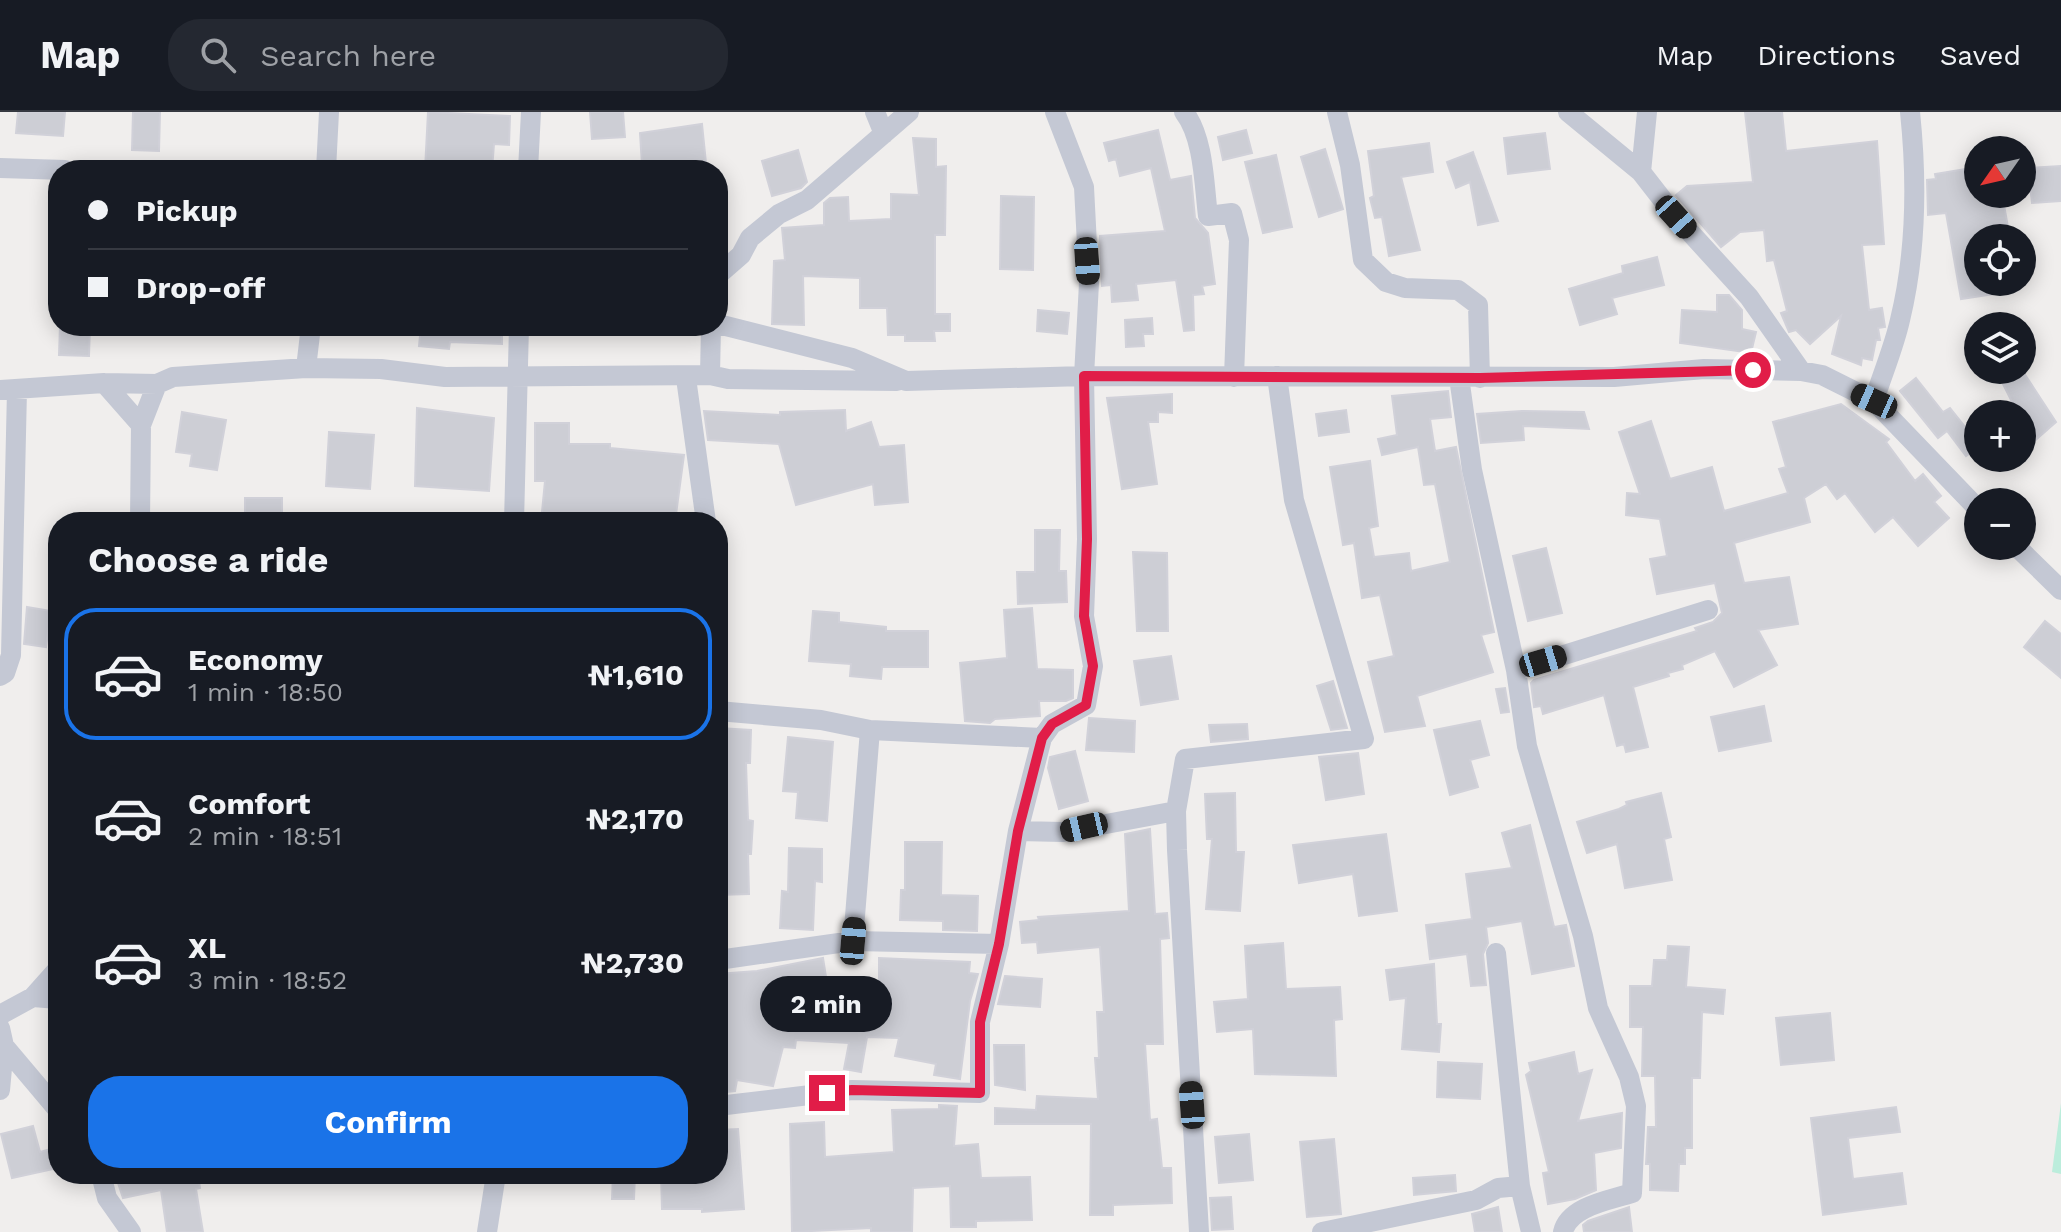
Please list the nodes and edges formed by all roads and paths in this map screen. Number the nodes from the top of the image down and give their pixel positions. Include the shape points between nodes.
1 (329, 112) edge
2 (531, 112) edge
3 (875, 112) edge
4 (909, 112) edge
5 (1055, 112) edge
6 (1184, 112) edge
7 (1337, 112) edge
8 (1568, 112) edge
9 (1647, 112) edge
10 (1910, 112) edge
11 (884, 134) junction
12 (327, 160) edge
13 (529, 160) edge
14 (0, 168) edge
15 (48, 169) edge
16 (1641, 172) junction
17 (728, 266) edge
18 (728, 327) edge
19 (310, 336) edge
20 (518, 336) edge
21 (711, 336) edge
22 (306, 368) junction
23 (1801, 371) junction
24 (516, 375) junction
25 (710, 375) junction
26 (1084, 376) junction
27 (1277, 376) junction
28 (1234, 377) junction
29 (1459, 377) junction
30 (686, 378) junction
31 (1480, 378) junction
32 (906, 381) junction
33 (104, 383) junction
34 (157, 384) junction
35 (8, 390) edge
36 (1874, 401) junction
37 (141, 425) junction
38 (1964, 494) edge
39 (140, 512) edge
40 (514, 512) edge
41 (705, 512) edge
42 (2030, 560) edge
43 (2061, 590) edge
44 (1708, 610) dead end
45 (1516, 670) junction
46 (0, 676) edge
47 (728, 712) edge
48 (870, 730) junction
49 (1042, 738) junction
50 (1176, 811) junction
51 (1018, 831) junction
52 (853, 941) junction
53 (999, 944) junction
54 (1496, 953) dead end
55 (728, 959) edge
56 (48, 980) edge
57 (33, 997) junction
58 (48, 998) edge
59 (0, 1015) edge
60 (2, 1037) edge
61 (0, 1090) edge
62 (48, 1097) edge
63 (728, 1105) edge
64 (104, 1184) edge
65 (494, 1184) edge
66 (1520, 1186) junction
67 (131, 1232) edge
68 (487, 1232) edge
69 (1199, 1232) edge
70 (1322, 1232) edge
71 (1531, 1232) edge
72 (1563, 1232) edge

1 - 12 street
2 - 13 street
3 - 11 street
4 - 11 street
5 - 26 street via 1084,187 1089,283
6 - 28 street via 1202,165 1208,216 1232,213 1239,240
7 - 31 street via 1363,260 1386,282 1458,290 1478,305
8 - 16 street
9 - 16 street
10 - 36 street via 1910,257 1900,319
11 - 17 street via 807,200 750,238
14 - 15 street
16 - 23 street via 1749,297
18 - 32 street via 852,358
19 - 22 street
20 - 24 street
21 - 25 street
22 - 24 street via 445,377
22 - 34 street via 173,377
23 - 31 street via 1704,369 1614,377
23 - 36 street via 1822,375
24 - 30 street
24 - 40 street
25 - 30 street
25 - 32 street
26 - 28 street
26 - 32 street
26 - 49 street via 1084,616 1093,666 1086,705 1052,724
27 - 28 street
27 - 29 street
27 - 50 street via 1294,500 1364,739 1185,759
29 - 31 street
29 - 45 street via 1474,484
30 - 41 street
33 - 34 street
33 - 35 street
33 - 37 street
34 - 37 street
35 - 46 street via 11,655
36 - 38 street
37 - 39 street
42 - 43 street
44 - 45 street
45 - 72 street via 1527,746 1583,936 1598,1008 1636,1106 1632,1193 1587,1208
47 - 48 street
48 - 49 street
48 - 52 street
49 - 51 street
50 - 51 street via 1063,832
50 - 69 street
51 - 53 street
52 - 53 street
52 - 55 street
53 - 63 street via 980,1022 980,1093 852,1090
54 - 66 street
56 - 57 street
57 - 58 street
57 - 59 street
60 - 61 street
60 - 62 street
64 - 67 street
65 - 68 street
66 - 70 street
66 - 71 street

